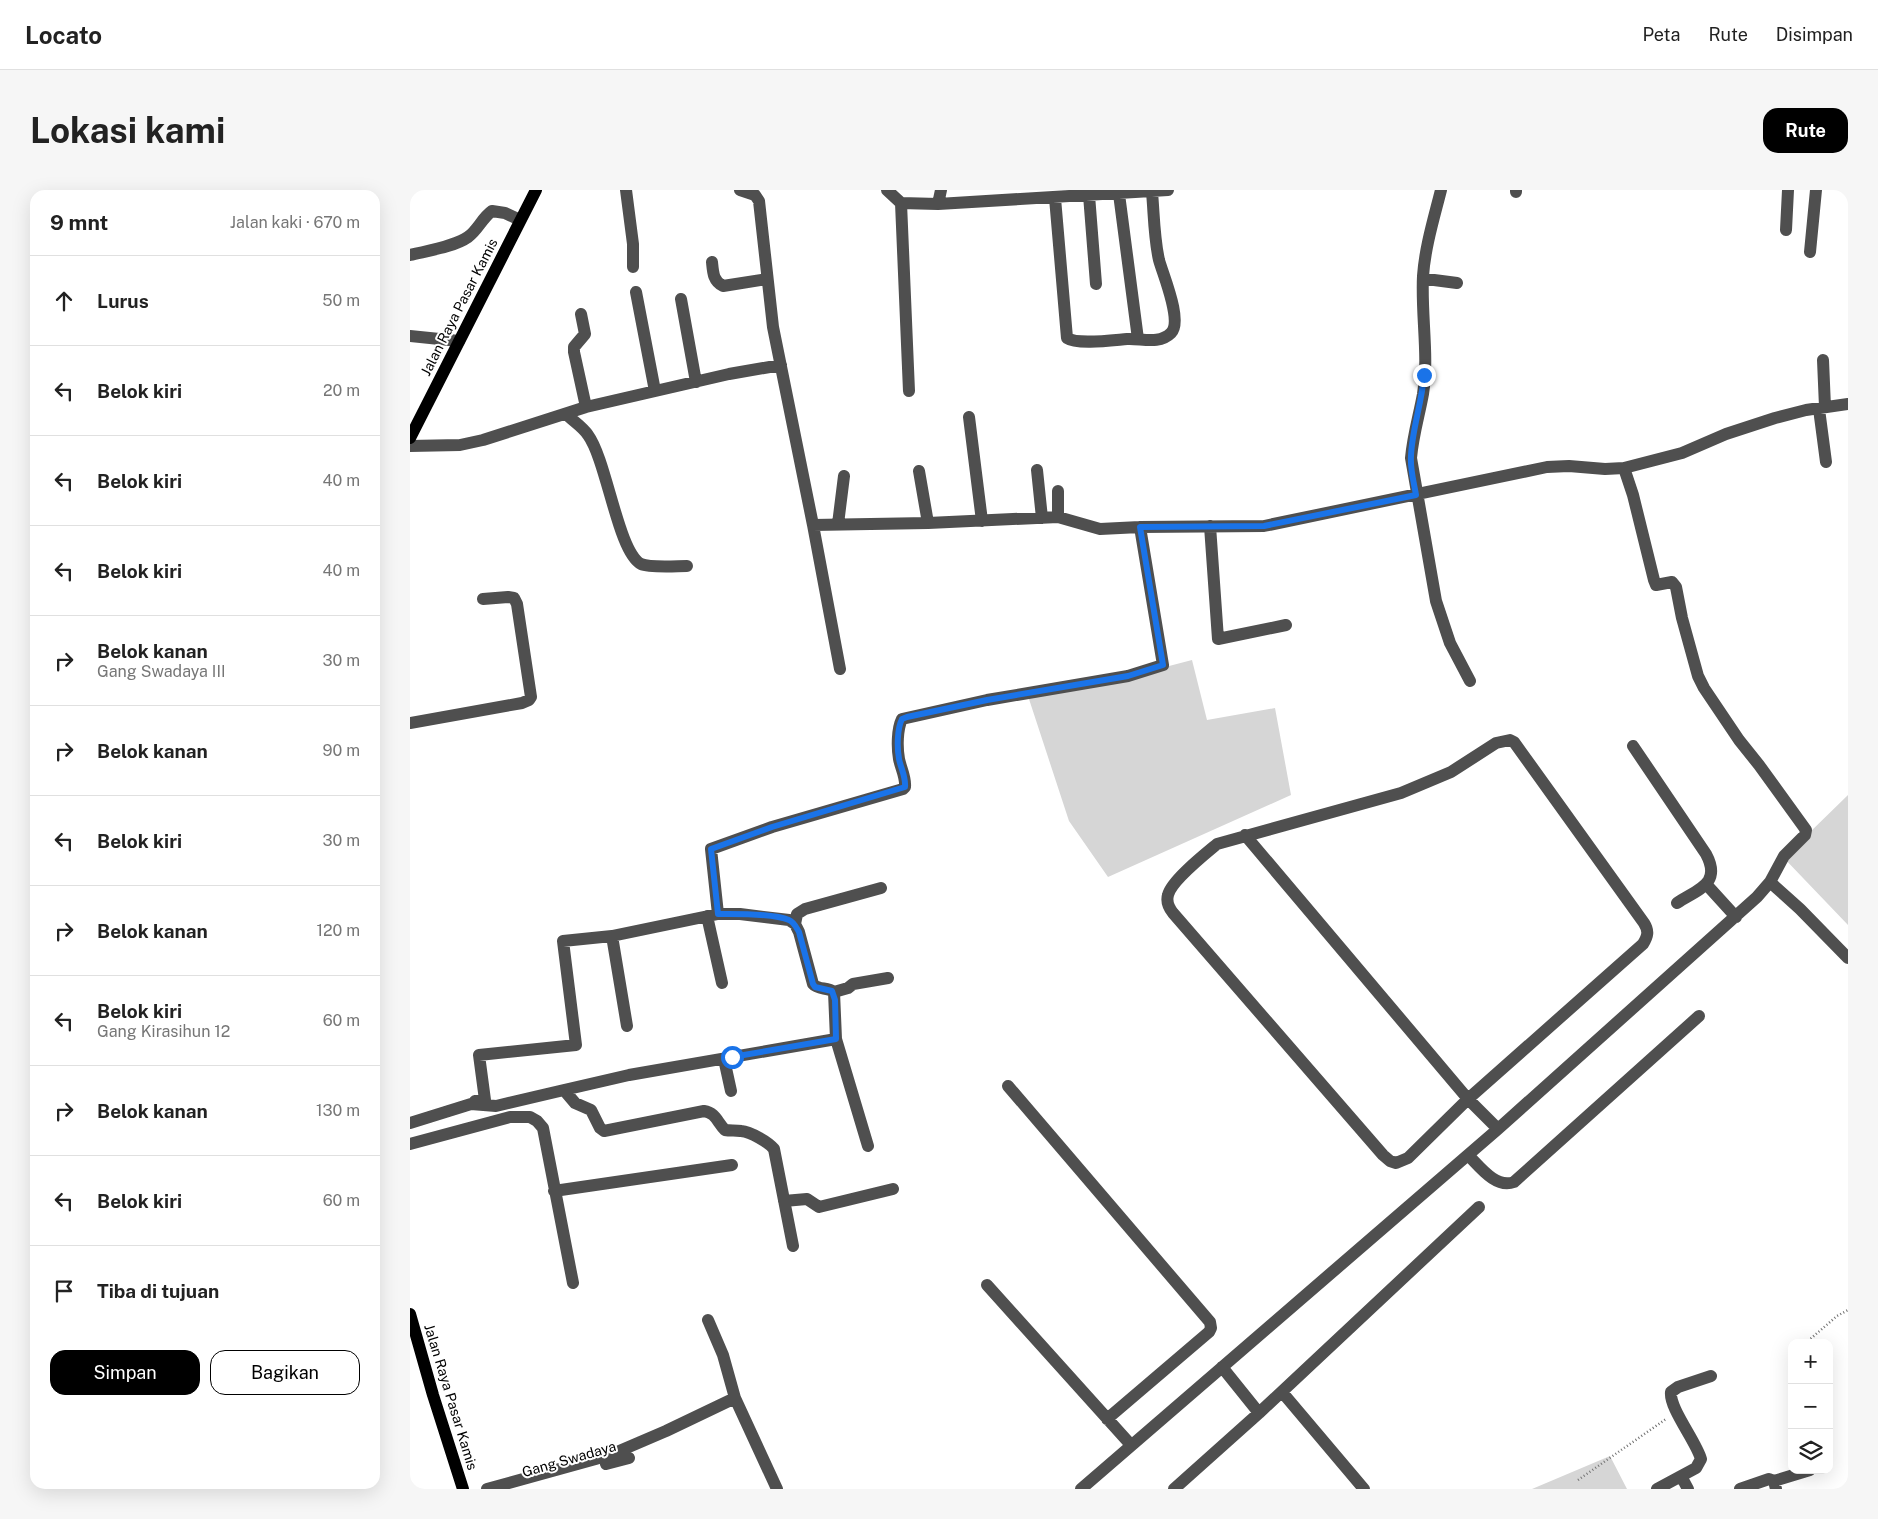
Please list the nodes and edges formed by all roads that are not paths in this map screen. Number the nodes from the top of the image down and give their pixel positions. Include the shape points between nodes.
1 (536, 190) edge
2 (626, 190) edge
3 (740, 190) edge
4 (887, 190) edge
5 (941, 190) edge
6 (1168, 190) edge
7 (1441, 190) edge
8 (1788, 190) edge
9 (1816, 190) edge
10 (1152, 192) junction
11 (1119, 194) junction
12 (1090, 195) junction
13 (1055, 198) junction
14 (901, 202) junction
15 (938, 204) junction
16 (520, 220) junction
17 (1786, 230) dead end
18 (1810, 252) dead end
19 (410, 255) edge
20 (712, 262) dead end
21 (633, 267) dead end
22 (767, 279) junction
23 (1423, 280) junction
24 (1457, 283) dead end
25 (1096, 284) dead end
26 (636, 292) dead end
27 (681, 299) dead end
28 (580, 314) dead end
29 (410, 336) edge
30 (1138, 339) junction
31 (459, 341) junction
32 (1823, 360) dead end
33 (781, 365) junction
34 (696, 382) junction
35 (654, 391) junction
36 (909, 391) dead end
37 (1848, 404) edge
38 (586, 407) junction
39 (1822, 408) junction
40 (566, 414) junction
41 (969, 417) dead end
42 (410, 438) edge
43 (410, 446) edge
44 (1826, 462) dead end
45 (1624, 468) junction
46 (1037, 470) dead end
47 (919, 471) dead end
48 (844, 476) dead end
49 (1058, 491) dead end
50 (1416, 495) junction
51 (1058, 517) junction
52 (1042, 518) junction
53 (982, 520) junction
54 (928, 523) junction
55 (838, 524) junction
56 (813, 525) junction
57 (1210, 526) junction
58 (1140, 527) junction
59 (687, 566) dead end
60 (483, 599) dead end
61 (1286, 626) dead end
62 (840, 669) dead end
63 (1470, 681) dead end
64 (410, 723) edge
65 (1633, 746) dead end
66 (1245, 835) junction
67 (1770, 882) junction
68 (1706, 884) junction
69 (881, 888) dead end
70 (1677, 903) dead end
71 (712, 915) junction
72 (1736, 917) junction
73 (795, 924) junction
74 (612, 936) junction
75 (1848, 958) edge
76 (888, 978) dead end
77 (722, 983) dead end
78 (834, 992) junction
79 (1699, 1016) dead end
80 (627, 1026) dead end
81 (836, 1039) junction
82 (724, 1058) junction
83 (1008, 1086) dead end
84 (564, 1090) junction
85 (731, 1091) dead end
86 (1468, 1099) junction
87 (410, 1121) edge
88 (1498, 1129) junction
89 (410, 1144) edge
90 (868, 1146) dead end
91 (1468, 1155) junction
92 (732, 1165) dead end
93 (893, 1189) dead end
94 (554, 1191) junction
95 (784, 1200) junction
96 (1479, 1207) dead end
97 (793, 1246) dead end
98 (573, 1283) dead end
99 (988, 1285) dead end
100 (410, 1314) edge
101 (708, 1320) dead end
102 (412, 1328) edge
103 (1222, 1368) junction
104 (1711, 1376) dead end
105 (1282, 1392) junction
106 (735, 1398) junction
107 (1259, 1413) junction
108 (1107, 1419) junction
109 (1131, 1445) junction
110 (629, 1458) dead end
111 (1801, 1474) edge
112 (1681, 1476) junction
113 (1775, 1485) edge
114 (463, 1489) edge
115 (487, 1489) edge
116 (517, 1489) edge
117 (777, 1489) edge
118 (1081, 1489) edge
119 (1174, 1489) edge
120 (1364, 1489) edge
121 (1657, 1489) edge
122 (1688, 1489) edge
123 (1740, 1489) edge

1 - 16 main road, Jalan Raya Pasar Kamis
2 - 21 street
3 - 22 street via 755,195 759,202
4 - 14 street
5 - 15 street
6 - 10 street
7 - 23 street via 1425,254
8 - 17 street
9 - 18 street
10 - 11 street
10 - 30 street via 1159,259 1173,308 1174,326 1172,332 1160,339
11 - 12 street
11 - 30 street
12 - 13 street
12 - 25 street
13 - 15 street
13 - 30 street via 1067,338 1085,341
14 - 15 street
14 - 36 street
16 - 19 street via 492,211 466,239
16 - 31 main road, Jalan Raya Pasar Kamis
20 - 22 street via 714,278 723,286
22 - 33 street
23 - 24 street
23 - 50 street via 1423,385 1411,458
26 - 35 street
27 - 34 street
28 - 38 street via 585,334 574,347 574,352
29 - 31 street
31 - 42 main road, Jalan Raya Pasar Kamis
32 - 39 street
33 - 34 street
33 - 56 street
34 - 35 street
35 - 38 street
37 - 39 street
38 - 40 street
39 - 44 street
39 - 45 street via 1775,418 1726,434 1682,454
40 - 43 street via 460,445
40 - 59 street via 588,435 601,462 622,534 635,560 643,565
41 - 53 street
45 - 50 street via 1547,467
45 - 67 street via 1654,580 1656,585 1672,582 1676,587 1698,676 1704,688 1806,830 1784,856
46 - 52 street
47 - 54 street
48 - 55 street
49 - 51 street
50 - 57 street via 1264,526
50 - 63 street via 1436,601 1450,643
51 - 52 street
51 - 58 street via 1100,529
52 - 53 street
53 - 54 street
54 - 55 street
55 - 56 street
56 - 62 street
57 - 58 street
57 - 61 street via 1218,640
58 - 71 street via 1163,665 1128,676 987,700 902,719 898,744 905,787 711,849
60 - 64 street via 508,596 517,604 531,693 529,700
65 - 68 street via 1710,862 1712,874
66 - 86 street
66 - 86 street via 1217,844 1173,886 1167,896 1173,913 1390,1161 1396,1163 1408,1158
66 - 86 street via 1401,793 1451,772 1496,743 1514,742 1648,933 1643,944
67 - 72 street
67 - 75 street
68 - 70 street
68 - 72 street
69 - 73 street via 805,908 796,914
71 - 73 street via 772,917
71 - 74 street
71 - 77 street
72 - 88 street
73 - 78 street via 813,984
74 - 80 street
74 - 87 street via 563,941 576,1046 479,1055 485,1100 472,1101
76 - 78 street via 854,984
78 - 81 street
79 - 91 street via 1514,1182 1500,1183
81 - 82 street
81 - 90 street
82 - 84 street
82 - 85 street
83 - 108 street via 1210,1322 1209,1332
84 - 87 street via 496,1106 470,1104
84 - 95 street via 575,1103 591,1110 604,1131 710,1112 725,1130 750,1134 774,1149
86 - 88 street
88 - 91 street
89 - 94 street via 510,1117 530,1117 542,1128
91 - 103 street
92 - 94 street
93 - 95 street via 819,1206 807,1199
94 - 98 street
95 - 97 street
96 - 105 street
99 - 108 street
100 - 102 main road, Jalan Raya Pasar Kamis
101 - 106 street via 723,1355
102 - 114 main road, Jalan Raya Pasar Kamis
103 - 107 street
103 - 109 street
104 - 112 street via 1672,1390 1671,1398 1701,1459 1698,1466
105 - 107 street
105 - 120 street
106 - 115 street via 610,1456
106 - 117 street
107 - 119 street
108 - 109 street
109 - 118 street
110 - 116 street, Gang Swadaya
111 - 113 street
112 - 121 street
112 - 122 street
113 - 123 street via 1769,1479

